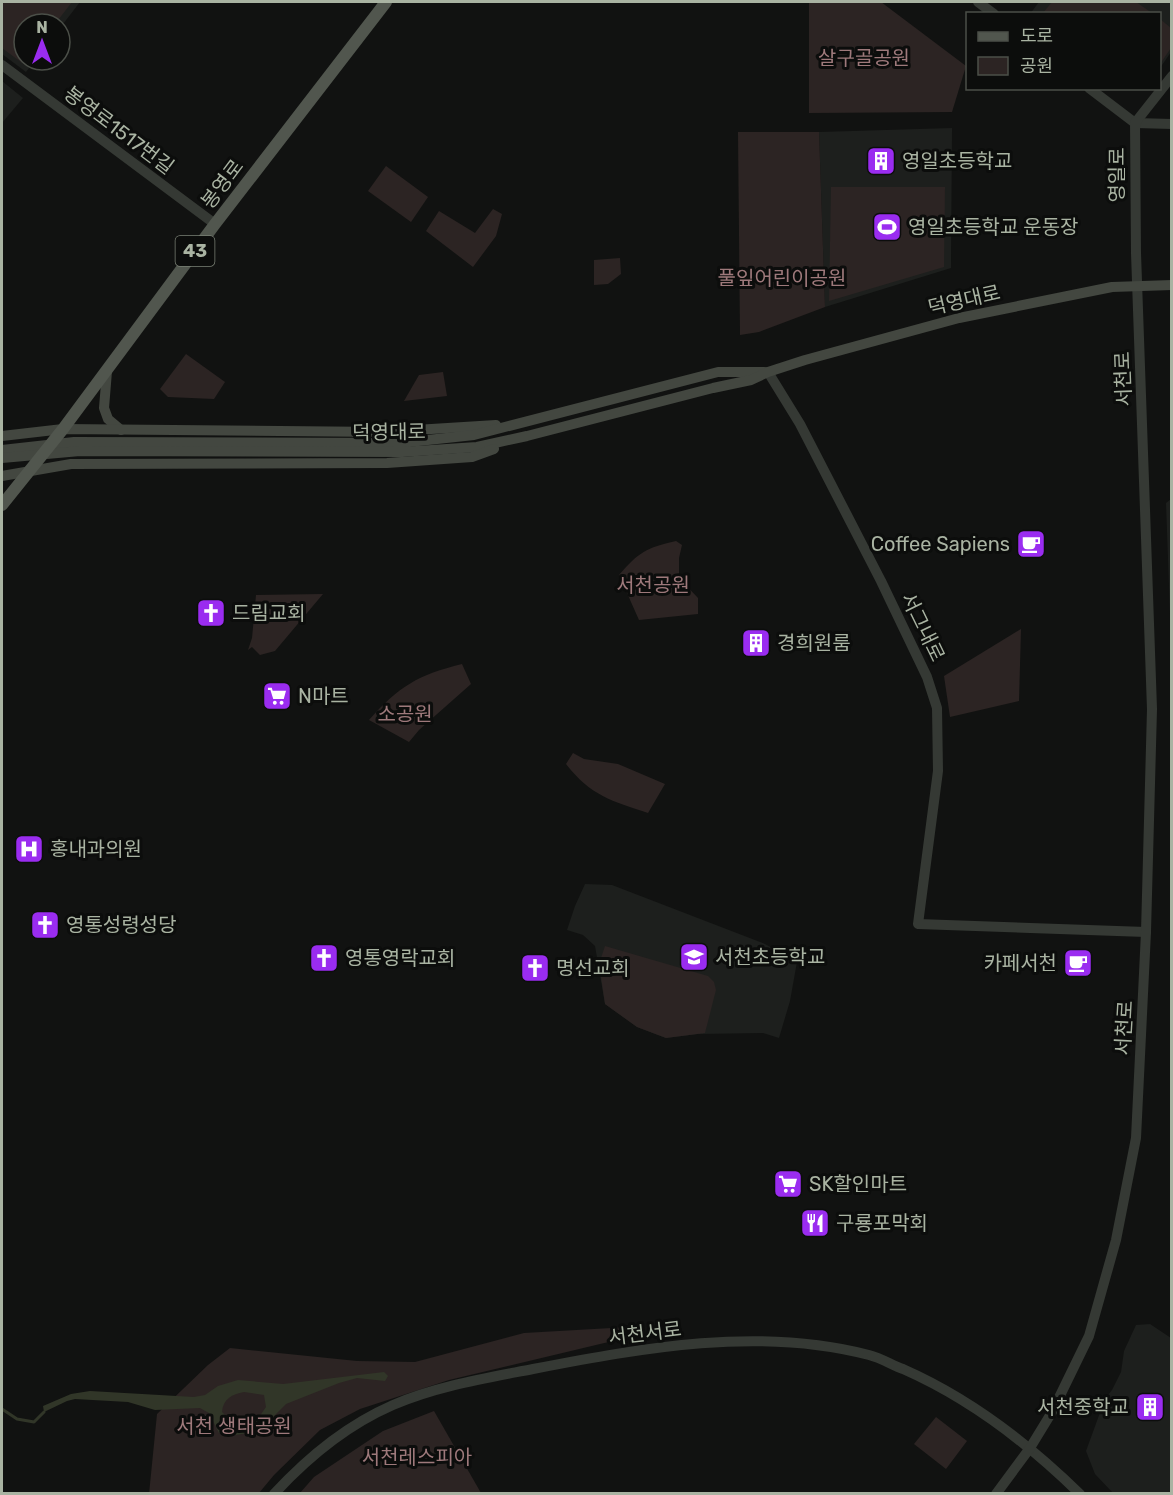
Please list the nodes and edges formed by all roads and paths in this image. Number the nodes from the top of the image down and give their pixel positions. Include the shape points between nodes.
1 (386, 2) edge
2 (978, 2) edge
3 (991, 12) edge
4 (2, 65) edge
5 (1172, 76) edge
6 (1092, 90) edge
7 (1161, 90) edge
8 (1161, 90) edge
9 (1135, 123) junction
10 (1172, 124) edge
11 (215, 224) junction
12 (1172, 285) edge
13 (1138, 286) junction
14 (107, 371) junction
15 (768, 372) junction
16 (524, 423) junction
17 (63, 429) junction
18 (121, 430) junction
19 (2, 436) edge
20 (527, 436) junction
21 (401, 447) junction
22 (2, 450) edge
23 (2, 458) edge
24 (29, 472) junction
25 (2, 476) edge
26 (2, 505) edge
27 (1146, 932) junction
28 (1030, 1448) junction
29 (274, 1494) edge
30 (996, 1494) edge
31 (1080, 1494) edge

1 - 11 main road, 봉영로 / 43
2 - 3 street
4 - 11 street, 봉영로1517번길
5 - 7 street, 영일로
6 - 9 street
8 - 9 street, 영일로
9 - 10 street
9 - 13 street, 영일로
11 - 14 main road, 봉영로 / 43
12 - 13 main road, 덕영대로
13 - 15 main road, 덕영대로 via 1112,287 959,318
13 - 27 street, 서천로 via 1152,709
14 - 17 main road, 봉영로 / 43
14 - 18 main road via 104,408 108,419
15 - 16 main road, 덕영대로 via 718,372
15 - 20 main road, 덕영대로 via 751,380
15 - 27 street, 서그내로 via 800,424 881,581 927,677 937,708 938,771 918,924
16 - 18 main road via 383,432
16 - 21 main road, 덕영대로
17 - 18 main road
17 - 19 main road
17 - 24 main road, 봉영로 / 43
20 - 21 main road, 덕영대로 via 477,447
20 - 24 main road via 472,457 387,463 71,464
21 - 22 main road, 덕영대로 via 74,442
21 - 23 main road, 덕영대로 via 80,451
24 - 25 main road
24 - 26 main road, 봉영로 / 43
27 - 28 street, 서천로 via 1139,1105 1133,1159 1116,1240 1089,1336
28 - 29 street, 서천서로 via 930,1381 871,1356 795,1342 751,1340 595,1357 420,1396 363,1420 296,1469
28 - 30 street, 서천로
28 - 31 street, 서천서로

